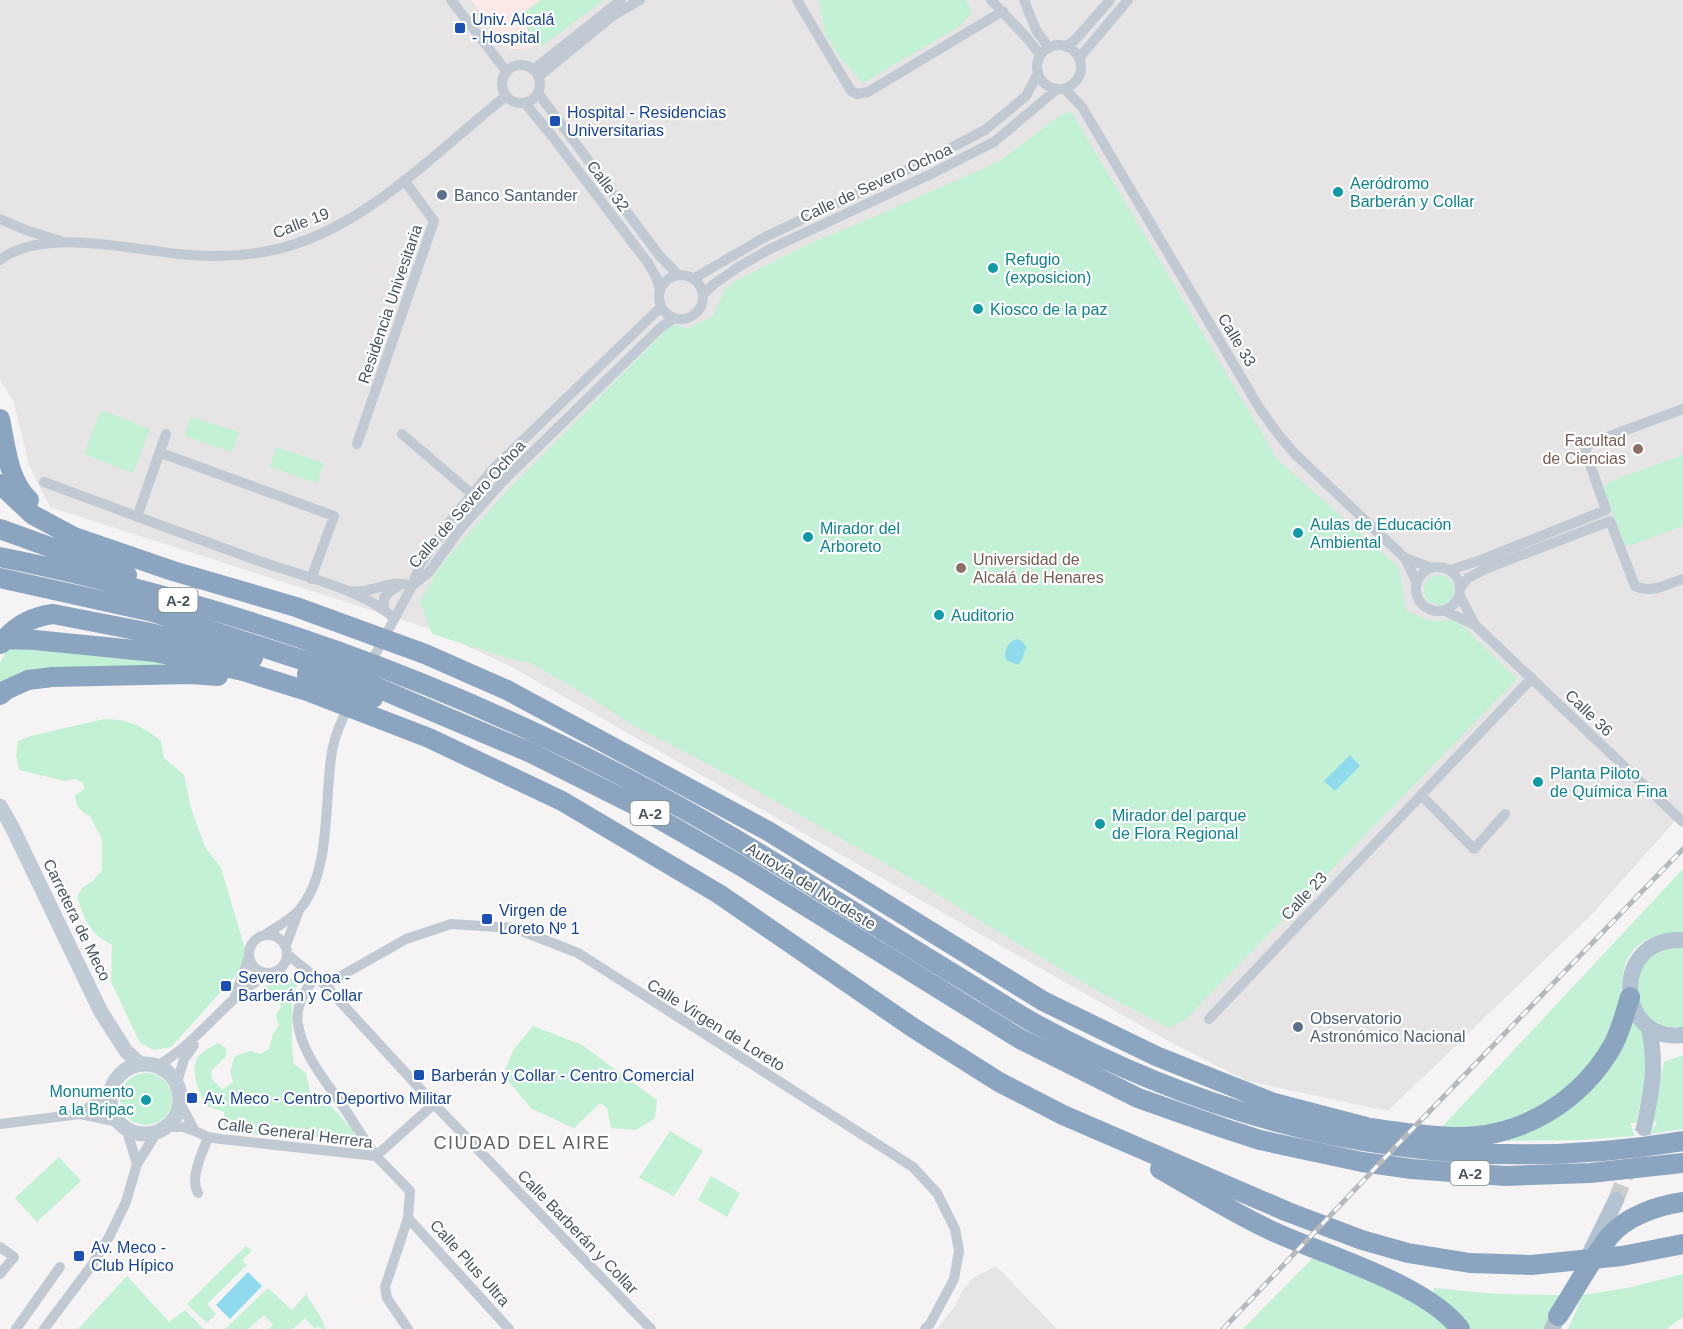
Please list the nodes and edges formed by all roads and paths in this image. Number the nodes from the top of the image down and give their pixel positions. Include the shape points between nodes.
1 (451, 0) edge
2 (621, 0) edge
3 (640, 0) edge
4 (797, 0) edge
5 (992, 0) edge
6 (1024, 0) edge
7 (1110, 0) edge
8 (1128, 0) edge
9 (1003, 11) junction
10 (1066, 47) junction
11 (1045, 51) junction
12 (1078, 58) junction
13 (507, 72) junction
14 (535, 73) junction
15 (1038, 75) junction
16 (1078, 79) junction
17 (1060, 89) junction
18 (538, 93) junction
19 (506, 96) junction
20 (525, 103) junction
21 (1082, 107) junction
22 (404, 180) junction
23 (0, 219) edge
24 (64, 242) junction
25 (0, 260) edge
26 (678, 275) junction
27 (693, 279) junction
28 (660, 291) junction
29 (703, 294) junction
30 (662, 307) junction
31 (674, 318) junction
32 (1683, 409) edge
33 (0, 419) edge
34 (166, 434) dead end
35 (402, 434) dead end
36 (357, 444) dead end
37 (161, 453) junction
38 (44, 482) dead end
39 (0, 484) edge
40 (472, 494) junction
41 (1606, 510) junction
42 (137, 517) junction
43 (1610, 521) junction
44 (0, 529) edge
45 (61, 531) junction
46 (0, 557) edge
47 (1405, 558) junction
48 (1432, 568) junction
49 (1450, 570) junction
50 (0, 578) edge
51 (311, 579) junction
52 (1683, 579) edge
53 (1417, 583) junction
54 (407, 584) junction
55 (346, 591) junction
56 (1460, 592) junction
57 (384, 609) junction
58 (1445, 610) junction
59 (391, 623) junction
60 (1475, 625) junction
61 (0, 639) edge
62 (0, 646) edge
63 (353, 657) junction
64 (1532, 678) junction
65 (307, 691) junction
66 (0, 695) edge
67 (531, 753) junction
68 (0, 793) edge
69 (1421, 795) junction
70 (0, 806) edge
71 (1505, 814) dead end
72 (1683, 822) edge
73 (12, 827) junction
74 (299, 910) junction
75 (266, 934) junction
76 (1683, 940) edge
77 (286, 950) junction
78 (249, 957) junction
79 (282, 968) junction
80 (306, 970) junction
81 (268, 973) junction
82 (316, 977) junction
83 (325, 985) junction
84 (1630, 998) junction
85 (234, 999) junction
86 (1209, 1019) dead end
87 (1033, 1022) junction
88 (1649, 1027) junction
89 (110, 1028) junction
90 (205, 1029) junction
91 (1680, 1036) edge
92 (140, 1064) junction
93 (157, 1066) junction
94 (1654, 1073) junction
95 (999, 1082) junction
96 (114, 1083) junction
97 (177, 1083) junction
98 (180, 1103) junction
99 (434, 1104) junction
100 (1271, 1111) junction
101 (80, 1114) junction
102 (0, 1124) edge
103 (123, 1125) junction
104 (1644, 1128) tunnel mouth
105 (161, 1129) junction
106 (195, 1131) junction
107 (208, 1137) junction
108 (1683, 1141) edge
109 (376, 1156) junction
110 (1683, 1163) edge
111 (137, 1164) junction
112 (198, 1193) dead end
113 (1616, 1200) tunnel mouth
114 (1683, 1202) edge
115 (408, 1218) junction
116 (1683, 1244) edge
117 (0, 1247) edge
118 (60, 1267) dead end
119 (0, 1274) edge
120 (1555, 1322) edge
121 (16, 1329) edge
122 (44, 1329) edge
123 (408, 1329) edge
124 (509, 1329) edge
125 (651, 1329) edge
126 (925, 1329) edge
127 (1460, 1329) edge

1 - 13 street
2 - 14 street
3 - 14 street
4 - 9 street via 851,91 857,94 868,92
5 - 9 street
6 - 11 street
7 - 10 street
8 - 12 street
9 - 11 street
10 - 11 street via 1054,46
10 - 12 street
11 - 15 street via 1036,68
12 - 16 street
13 - 14 street via 520,65
13 - 19 street via 502,87
14 - 18 street
15 - 17 street via 1048,87
15 - 27 street, Calle de Severo Ochoa via 1026,96 985,130 765,237
16 - 17 street
16 - 21 street, Calle 33
17 - 21 street, Calle 33
17 - 29 street, Calle de Severo Ochoa via 994,142 770,249
18 - 20 street
18 - 26 street, Calle 32 via 658,255
19 - 20 street
19 - 22 street, Calle 19
20 - 28 street, Calle 32 via 648,263
21 - 47 street, Calle 33 via 1260,409 1295,454
22 - 24 street, Calle 19 via 358,215 319,235 274,250 231,256 190,255
22 - 36 street, Residencia Univesitaria via 434,221
23 - 24 street, Calle 19
24 - 25 street, Calle 19 via 29,247
26 - 27 street
26 - 28 street via 667,280
27 - 29 street
28 - 30 street
29 - 31 street via 696,313 685,319
30 - 31 street
30 - 40 street, Calle de Severo Ochoa via 494,468
31 - 54 street, Calle de Severo Ochoa via 504,480 429,572
32 - 41 street via 1591,443 1585,450
33 - 45 highway via 20,492
34 - 37 street
35 - 40 street
37 - 42 street
37 - 51 street via 334,516
38 - 42 street
39 - 45 highway via 33,515
40 - 54 street, Calle de Severo Ochoa
41 - 43 street
41 - 49 street
42 - 51 street
43 - 52 street via 1635,586 1651,590
43 - 56 street via 1485,569 1468,578
44 - 63 highway via 117,572 325,636
45 - 100 highway via 90,544 296,607 425,654 507,690 768,831 1043,1001
46 - 63 highway, A-2 via 188,603
47 - 48 street, Calle 33
47 - 53 street, Calle 33
48 - 49 street
48 - 53 street
49 - 56 street
50 - 67 highway, A-2 via 153,612 345,674
51 - 55 street
53 - 58 street via 1421,603 1432,610
54 - 55 street
54 - 57 street, Calle de Severo Ochoa via 384,598
54 - 59 street, Calle de Severo Ochoa
55 - 57 street
56 - 58 street via 1457,602
56 - 60 street, Calle 36
57 - 59 street
58 - 60 street, Calle 36
59 - 74 street, Calle de Severo Ochoa via 338,729 332,751 322,859 309,896
60 - 64 street, Calle 36
61 - 65 highway via 155,652 243,671
62 - 67 highway via 17,627 53,614 136,630 239,653
63 - 87 highway, Autovía del Nordeste / A-2 via 539,735 657,794
64 - 69 street, Calle 23
64 - 72 street, Calle 36
65 - 66 highway via 191,674 52,677 28,680
65 - 95 highway via 429,738 562,801 719,894
67 - 110 highway, A-2 via 633,804 741,866 1020,1039 1138,1098 1260,1140 1412,1169 1505,1176 1590,1173
68 - 73 street, Carretera de Meco
69 - 71 street via 1474,849
69 - 86 street, Calle 23
70 - 73 street, Carretera de Meco
73 - 89 street, Carretera de Meco
74 - 75 street, Calle de Severo Ochoa
74 - 77 street, Calle de Severo Ochoa
75 - 77 street via 280,938
75 - 78 street via 253,942
76 - 84 main road via 1666,941 1641,956 1631,976
77 - 79 street
77 - 80 street, Calle Barberán y Collar
78 - 81 street via 255,967
78 - 85 street
79 - 80 street
79 - 81 street
80 - 82 street, Calle Barberán y Collar
81 - 85 street
82 - 83 street, Calle Barberán y Collar
82 - 109 street via 299,1006 297,1021 302,1039
83 - 99 street, Calle Barberán y Collar
83 - 126 street, Calle Virgen de Loreto via 406,939 451,924 514,928 578,953 913,1167 938,1193 955,1229 959,1251 954,1279
84 - 88 main road
84 - 100 highway via 1614,1043 1582,1087 1552,1110 1517,1126 1487,1134 1437,1136 1335,1124
85 - 90 street
87 - 100 highway via 1150,1069
87 - 100 highway, Autovía del Nordeste / A-2 via 1148,1078
88 - 91 main road
88 - 94 main road
89 - 92 street
89 - 96 street via 117,1056
90 - 93 street
90 - 97 street via 184,1059
91 - 94 main road via 1662,1056
92 - 93 street
92 - 96 street via 128,1068
93 - 97 street
94 - 104 main road
95 - 116 highway via 1063,1115 1287,1212 1408,1253 1470,1263 1531,1266 1622,1256
95 - 127 highway via 1038,1110 1152,1165 1271,1231 1409,1289
96 - 101 street
96 - 103 street via 110,1104
97 - 98 street
98 - 105 street via 175,1116
98 - 106 street, Calle General Herrera
99 - 109 street
99 - 125 street, Calle Barberán y Collar
100 - 108 highway, A-2 via 1367,1143 1428,1150 1592,1153
101 - 102 street
101 - 103 street
103 - 105 street via 141,1133
103 - 111 street
105 - 106 street, Calle General Herrera via 183,1127
105 - 111 street
106 - 107 street, Calle General Herrera
107 - 109 street, Calle General Herrera
107 - 112 street via 195,1177
109 - 115 street, Calle General Herrera via 411,1191
111 - 122 street via 126,1202 109,1237
113 - 120 main road
114 - 120 highway via 1652,1209 1610,1236
115 - 123 street, Calle General Herrera via 385,1287 387,1298
115 - 124 street, Calle Plus Ultra
117 - 119 street via 14,1257
118 - 121 street

